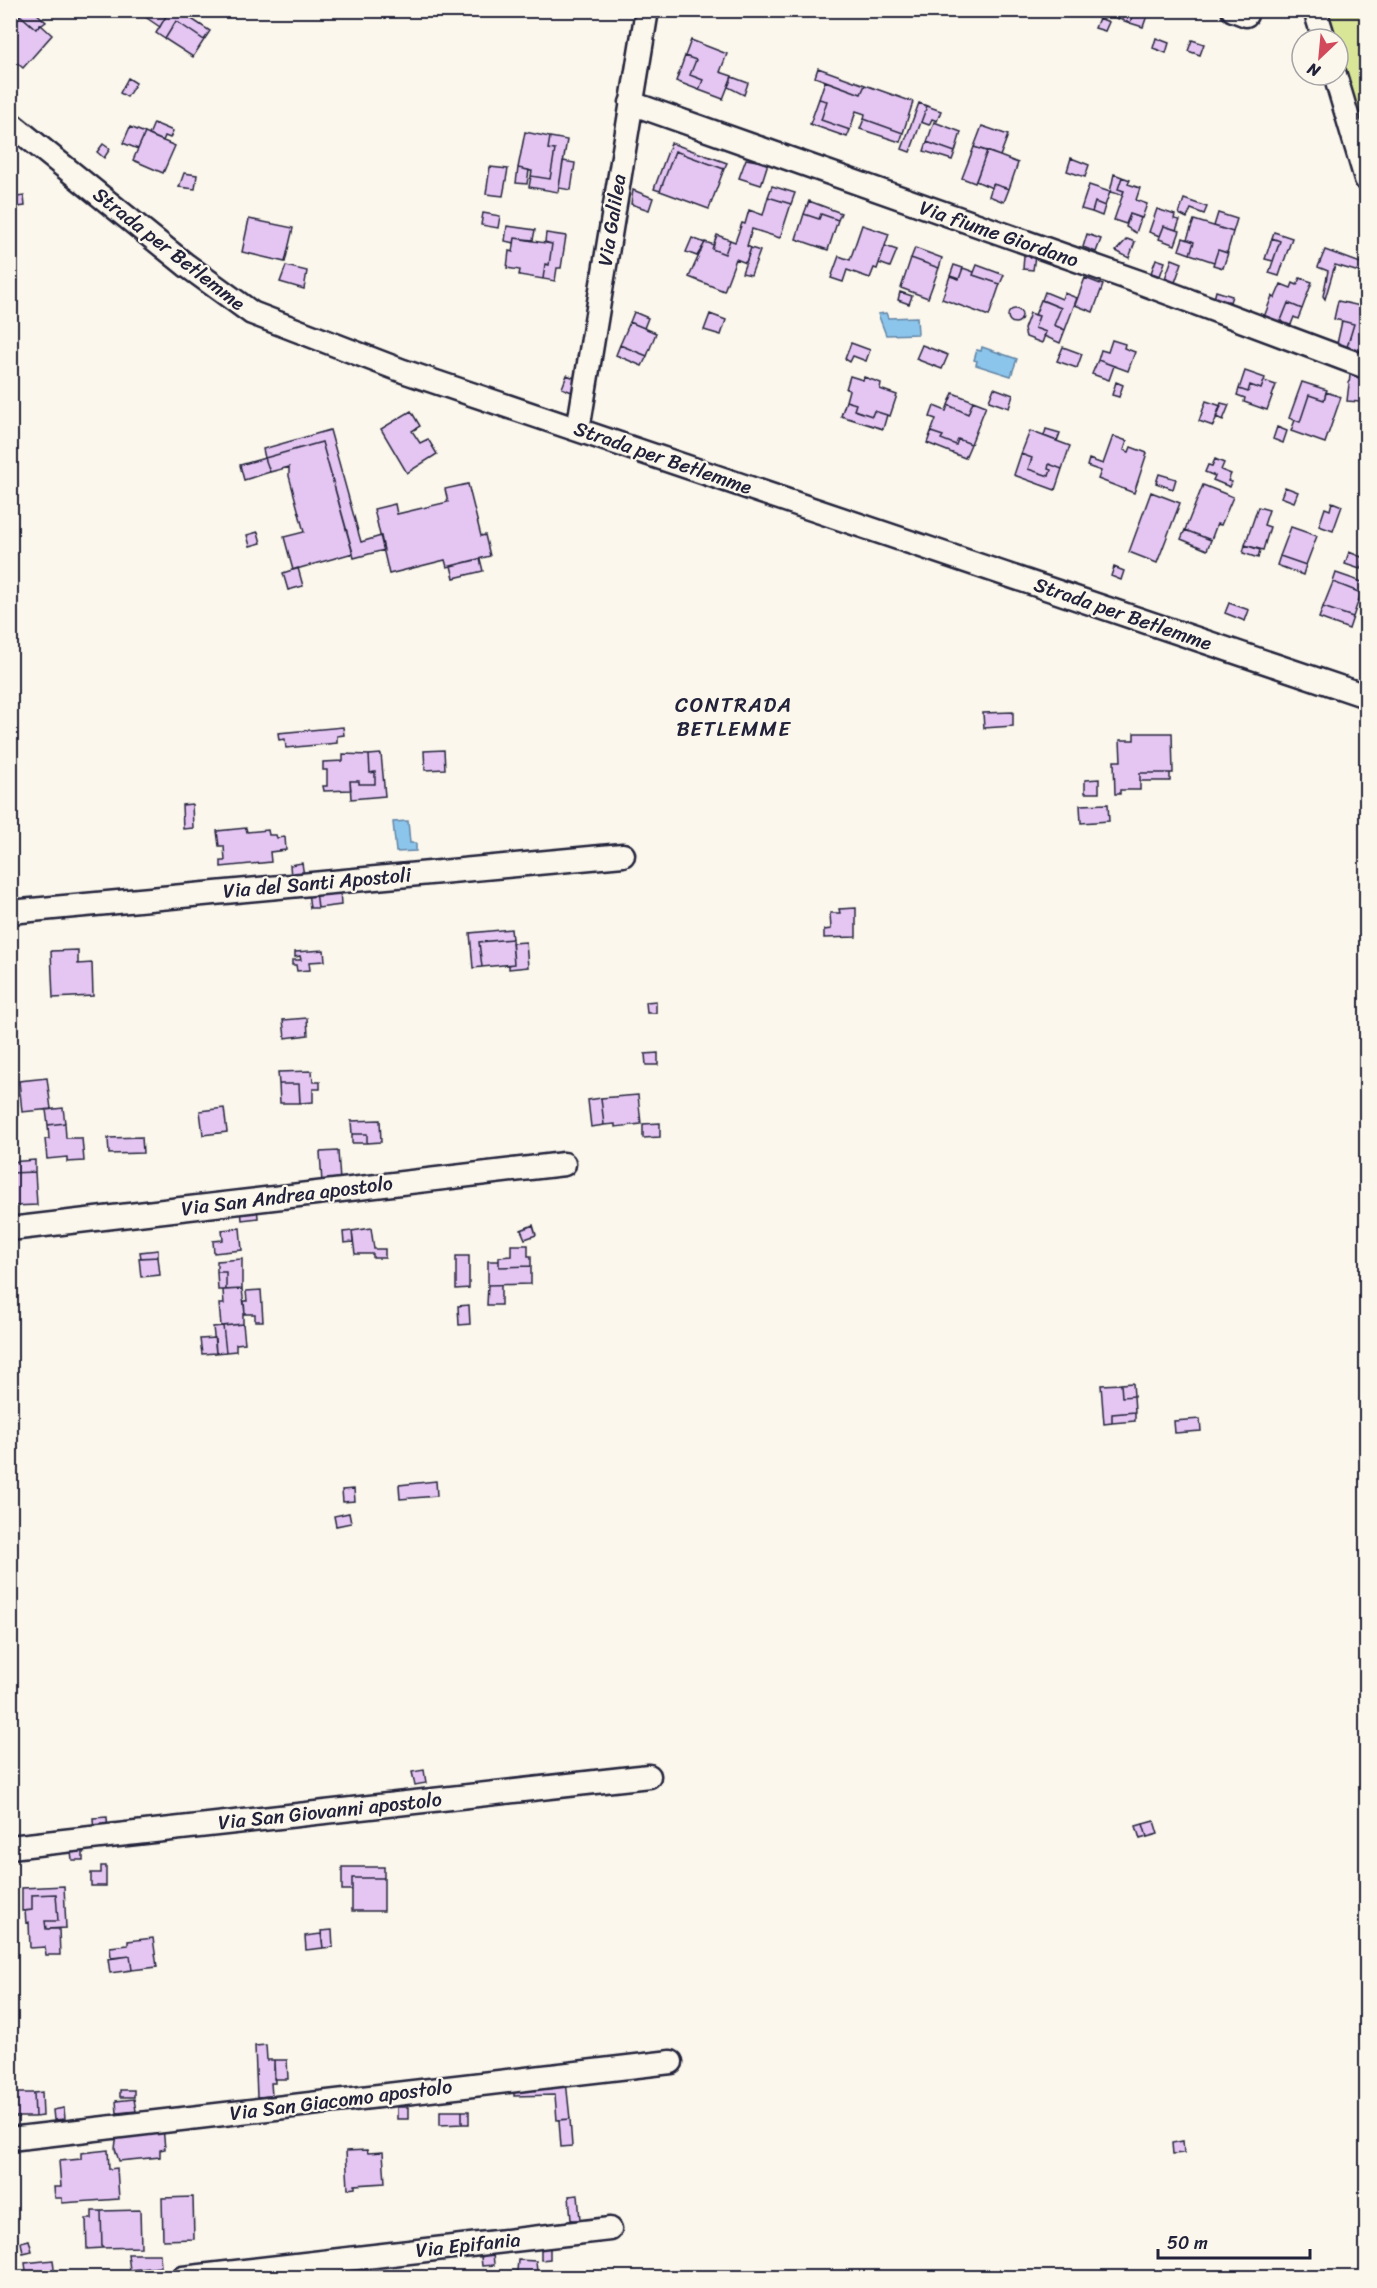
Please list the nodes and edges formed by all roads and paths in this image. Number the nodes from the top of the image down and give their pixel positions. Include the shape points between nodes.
1 (647, 10) edge
2 (1315, 10) edge
3 (1320, 27) edge
4 (1339, 87) edge
5 (632, 103) junction
6 (10, 123) edge
7 (1366, 179) edge
8 (1366, 367) edge
9 (578, 429) junction
10 (1366, 696) edge
11 (623, 855) dead end
12 (10, 912) edge
13 (564, 1164) dead end
14 (10, 1229) edge
15 (649, 1776) dead end
16 (10, 1847) edge
17 (671, 2062) dead end
18 (10, 2139) edge
19 (610, 2229) dead end
20 (183, 2277) edge

1 - 5 street, Via Galilea
2 - 3 street
4 - 7 street
5 - 8 street, Via fiume Giordano
5 - 9 street, Via Galilea
6 - 9 street, Strada per Betlemme via 186,266 252,313 403,371
9 - 10 street, Strada per Betlemme
11 - 12 street, Via del Santi Apostoli
13 - 14 street, Via San Andrea apostolo
15 - 16 street, Via San Giovanni apostolo
17 - 18 street, Via San Giacomo apostolo
19 - 20 street, Via Epifania

